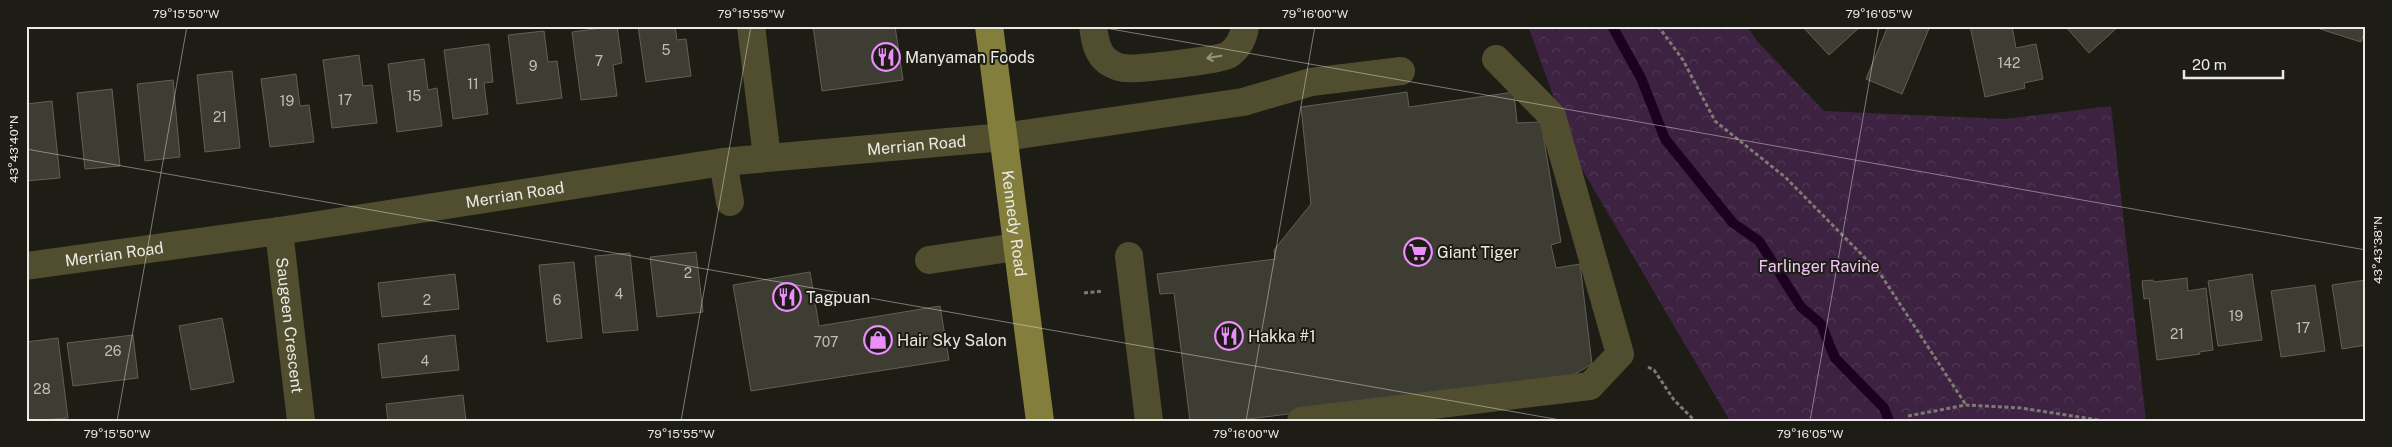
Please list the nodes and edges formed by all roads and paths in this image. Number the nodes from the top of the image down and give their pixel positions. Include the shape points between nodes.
1 (751, 26) edge
2 (989, 26) edge
3 (1093, 26) edge
4 (1245, 26) edge
5 (1658, 26) edge
6 (1496, 59) dead end
7 (1401, 71) dead end
8 (1004, 137) junction
9 (767, 157) junction
10 (723, 162) junction
11 (730, 202) dead end
12 (279, 231) junction
13 (1016, 247) junction
14 (1129, 256) dead end
15 (929, 260) dead end
16 (26, 266) edge
17 (1620, 354) junction
18 (1966, 405) junction
19 (1908, 416) dead end
20 (301, 421) edge
21 (1040, 421) edge
22 (1150, 421) edge
23 (1301, 421) edge
24 (1695, 421) edge
25 (2105, 421) edge

1 - 9 street
2 - 8 main road, Kennedy Road
4 -> 3 street via 1238,45 1227,55 1139,69 1122,68 1107,62 1097,49
5 - 18 path via 1683,60 1715,121 1785,177 1879,272
6 - 17 street via 1552,116
7 - 8 street, Merrian Road via 1311,82 1243,102
8 - 9 street, Merrian Road
8 - 13 main road, Kennedy Road
9 - 10 street, Merrian Road
10 - 11 street
10 - 12 street, Merrian Road
12 - 16 street, Merrian Road
12 - 20 street, Saugeen Crescent
13 - 15 street
13 - 21 main road, Kennedy Road
14 - 22 street
17 - 23 street via 1590,386
17 - 24 path via 1654,370 1674,400
18 - 19 path
18 - 25 path via 2021,408

